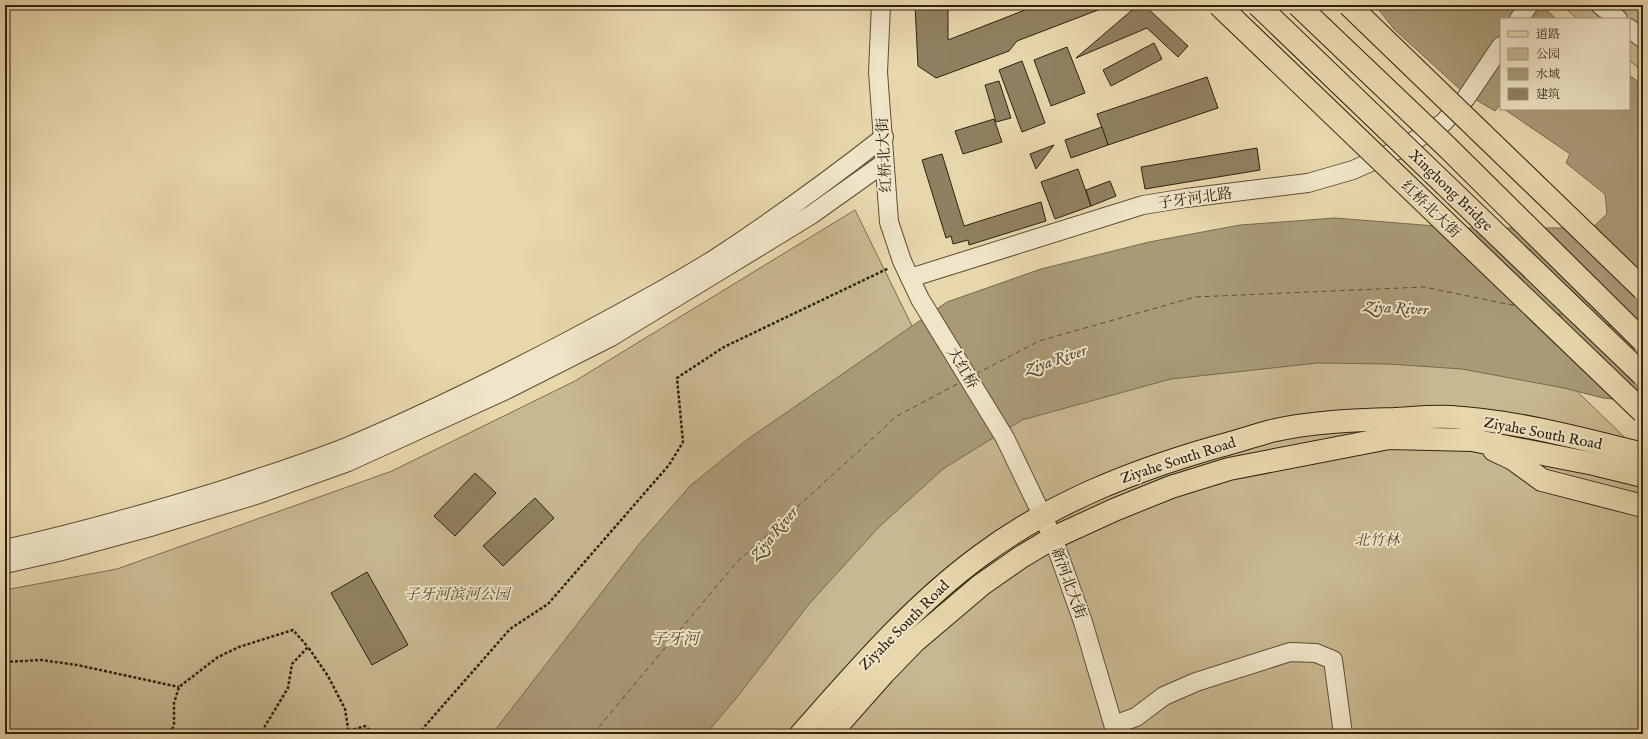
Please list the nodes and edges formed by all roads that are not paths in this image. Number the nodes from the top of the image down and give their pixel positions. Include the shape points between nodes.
1 (881, 5) edge
2 (1219, 5) edge
3 (1258, 5) edge
4 (1298, 5) edge
5 (1349, 5) edge
6 (1528, 5) edge
7 (1600, 5) edge
8 (1520, 18) edge
9 (1617, 18) edge
10 (1630, 29) edge
11 (1643, 39) edge
12 (1500, 47) edge
13 (884, 137) junction
14 (884, 163) junction
15 (910, 278) junction
16 (1643, 289) edge
17 (920, 299) joint
18 (1643, 341) edge
19 (1643, 375) edge
20 (1643, 412) edge
21 (1005, 438) joint
22 (1472, 440) junction
23 (1643, 454) edge
24 (1643, 476) edge
25 (1643, 506) edge
26 (1043, 516) junction
27 (1015, 532) junction
28 (1053, 538) junction
29 (5, 549) edge
30 (1028, 553) junction
31 (5, 564) edge
32 (1115, 729) edge
33 (801, 734) edge
34 (830, 734) edge
35 (1343, 734) edge

1 - 13 street, 红桥北大街 via 878,72
2 - 20 main road, 红桥北大街, bridge
3 - 19 main road, Xinghong Bridge, bridge
4 - 18 main road, Xinghong Bridge, bridge via 1446,146
5 - 16 main road, bridge
6 - 8 street
7 - 9 street
10 - 11 street
12 - 15 street, 子牙河北路 via 1466,98 1443,123 1402,148 1353,170 1308,183 1143,205
13 - 14 street, 红桥北大街
13 - 29 street via 808,196 715,259 609,319 445,404 346,447 255,480 152,512
14 - 15 street, 红桥北大街 via 889,222
14 - 31 street via 811,215 611,337 506,390 348,462 256,495 154,526
15 - 17 street, 红桥北大街
17 - 21 street, 大红桥
21 - 26 street, 新河北大街
22 - 24 main road, Ziyahe South Road
22 - 25 main road via 1513,459 1542,480
22 - 28 main road, Ziyahe South Road via 1389,438 1229,469 1157,493
23 - 26 main road, Ziyahe South Road via 1506,422 1449,417 1340,421 1273,431 1167,461 1110,483
26 - 27 main road, Ziyahe South Road
26 - 28 street, 新河北大街
27 - 30 main road via 1022,530 1031,534 1034,544
27 - 33 main road, Ziyahe South Road via 934,593 896,630
28 - 30 main road, Ziyahe South Road
28 - 32 street, 新河北大街 via 1083,622
30 - 34 main road, Ziyahe South Road via 981,585 915,641
32 - 35 street via 1164,696 1196,682 1290,652 1316,653 1333,660

